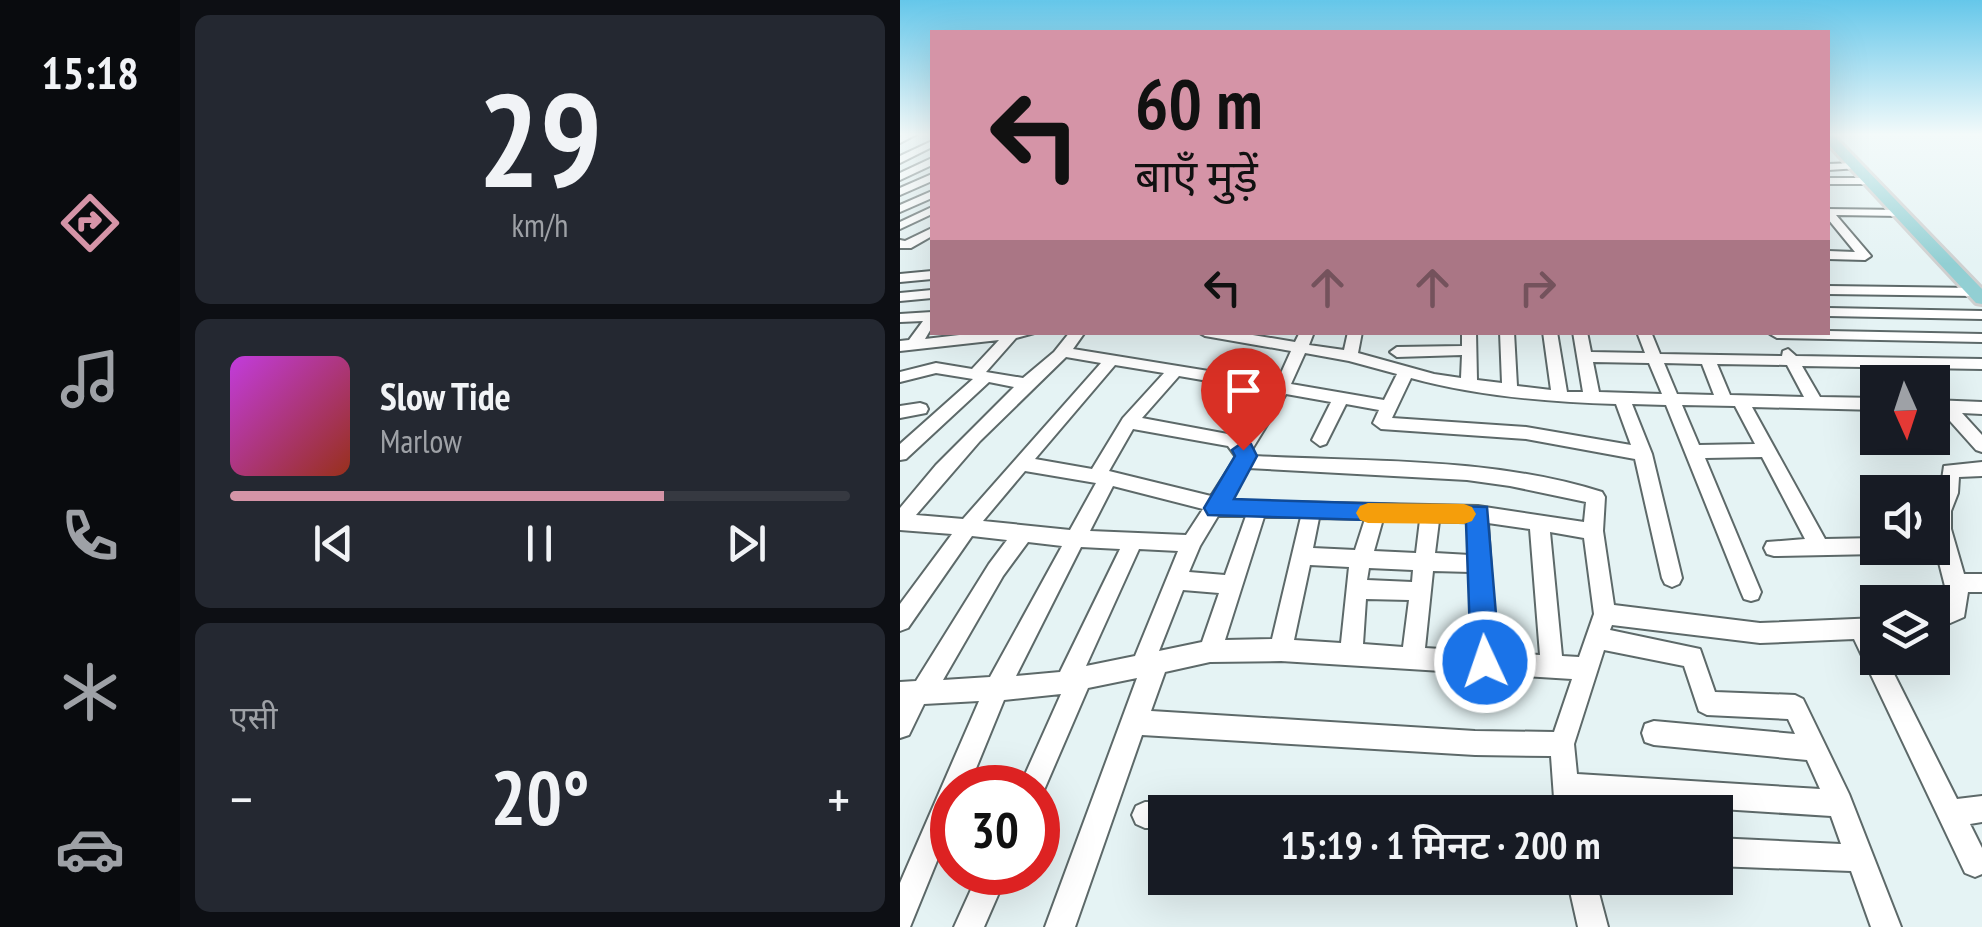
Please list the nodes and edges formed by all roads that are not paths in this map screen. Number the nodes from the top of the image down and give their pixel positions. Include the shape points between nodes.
1 (929, 177) edge
2 (1866, 177) edge
3 (1830, 181) edge
4 (1869, 181) junction
5 (900, 192) edge
6 (930, 195) edge
7 (900, 209) edge
8 (930, 211) edge
9 (1830, 213) edge
10 (1901, 213) junction
11 (1830, 215) edge
12 (900, 226) edge
13 (930, 232) edge
14 (902, 247) edge
15 (1830, 255) edge
16 (930, 275) edge
17 (900, 278) edge
18 (1830, 290) edge
19 (930, 294) edge
20 (900, 296) edge
21 (1979, 296) edge
22 (1830, 312) edge
23 (1982, 315) edge
24 (930, 316) edge
25 (900, 318) edge
26 (930, 318) edge
27 (1830, 334) edge
28 (980, 335) edge
29 (1011, 335) edge
30 (1076, 335) edge
31 (1239, 335) edge
32 (1306, 335) edge
33 (1354, 335) edge
34 (1400, 335) edge
35 (1468, 335) edge
36 (1507, 335) edge
37 (1550, 335) edge
38 (1581, 335) edge
39 (1645, 335) edge
40 (1777, 335) edge
41 (1264, 337) edge
42 (1982, 338) edge
43 (907, 345) edge
44 (1302, 350) junction
45 (1468, 350) junction
46 (1066, 352) junction
47 (1350, 356) junction
48 (1654, 356) junction
49 (1585, 357) junction
50 (1707, 358) junction
51 (1112, 359) junction
52 (1792, 360) junction
53 (1399, 363) junction
54 (1982, 364) edge
55 (1176, 370) junction
56 (980, 376) junction
57 (900, 377) edge
58 (1026, 384) junction
59 (1469, 385) junction
60 (1282, 388) junction
61 (1510, 391) junction
62 (1560, 397) junction
63 (1621, 397) junction
64 (1670, 397) junction
65 (1341, 398) junction
66 (1592, 398) junction
67 (1732, 400) junction
68 (1815, 402) junction
69 (1860, 403) edge
70 (1389, 406) junction
71 (1950, 407) edge
72 (1982, 408) edge
73 (920, 409) dead end
74 (900, 412) edge
75 (1950, 416) edge
76 (1129, 422) junction
77 (1320, 440) dead end
78 (1982, 446) edge
79 (1769, 450) junction
80 (1694, 452) junction
81 (1244, 453) junction
82 (900, 454) edge
83 (1643, 454) junction
84 (1022, 464) junction
85 (1982, 469) edge
86 (1102, 477) junction
87 (1217, 506) junction
88 (1257, 510) junction
89 (1311, 513) junction
90 (1376, 513) junction
91 (1430, 513) junction
92 (1478, 514) junction
93 (900, 522) edge
94 (1539, 522) junction
95 (970, 526) junction
96 (1593, 530) junction
97 (1023, 534) junction
98 (1076, 539) junction
99 (1134, 541) junction
100 (1191, 543) junction
101 (1860, 546) edge
102 (1819, 547) junction
103 (1774, 548) dead end
104 (1302, 556) junction
105 (1362, 559) junction
106 (1424, 562) junction
107 (1480, 564) junction
108 (1672, 578) dead end
109 (1176, 580) junction
110 (1982, 582) edge
111 (1957, 583) junction
112 (1232, 585) junction
113 (1355, 589) junction
114 (1418, 591) junction
115 (1751, 592) dead end
116 (1950, 613) edge
117 (1606, 614) junction
118 (900, 621) edge
119 (1860, 629) edge
120 (1598, 638) junction
121 (1281, 650) junction
122 (1210, 651) junction
123 (1351, 654) junction
124 (1413, 659) junction
125 (1485, 662) junction
126 (1552, 664) junction
127 (1149, 666) junction
128 (1587, 669) junction
129 (1889, 675) edge
130 (1074, 680) junction
131 (996, 690) junction
132 (913, 694) edge
133 (1134, 722) junction
134 (900, 726) edge
135 (1654, 733) dead end
136 (1562, 744) junction
137 (1814, 748) junction
138 (964, 765) edge
139 (1041, 765) edge
140 (1566, 795) edge
141 (1733, 802) edge
142 (1840, 803) junction
143 (1982, 809) edge
144 (1950, 813) junction
145 (930, 847) edge
146 (1733, 853) edge
147 (1860, 858) junction
148 (1975, 864) dead end
149 (984, 895) edge
150 (1585, 895) edge
151 (900, 918) edge
152 (970, 927) edge
153 (1060, 927) edge
154 (1593, 927) edge
155 (1886, 927) edge

1 - 5 street
2 - 4 main road
3 - 4 street
4 - 10 main road
6 - 7 street
8 - 12 street
9 - 10 street
10 - 21 main road
11 - 15 street via 1865,256
13 - 14 street
16 - 17 street
18 - 21 street
19 - 20 street
22 - 23 street
24 - 25 street
26 - 43 street
27 - 42 street
28 - 43 street
29 - 56 street
30 - 46 street
31 - 41 street
32 - 44 street
33 - 47 street
34 - 53 street
35 - 45 street
36 - 61 street
37 - 62 street
38 - 49 street
39 - 48 street
40 - 52 street
41 - 44 street
44 - 47 street
44 - 60 street
45 - 53 street
45 - 59 street
46 - 51 street
46 - 58 street
47 - 53 street
48 - 49 street
48 - 50 street
48 - 64 street
49 - 66 street
50 - 52 street
50 - 67 street
51 - 55 street
51 - 84 street
52 - 54 street
52 - 68 street
53 - 59 street
53 - 70 street
55 - 60 street
55 - 76 street
56 - 57 street via 936,368
56 - 58 street
56 - 82 street
58 - 93 street via 924,487
59 - 61 street
60 - 65 street
60 - 81 street
61 - 62 street
62 - 66 street
63 - 64 street
63 - 66 street
63 - 83 street
64 - 67 street
64 - 80 street
65 - 70 street
65 - 77 street
67 - 68 street
67 - 79 street
68 - 69 street
70 - 83 street via 1381,423 1526,433
71 - 72 street
73 - 74 street
75 - 78 street
76 - 81 street via 1234,441
76 - 86 street
79 - 80 street
79 - 102 street
80 - 115 street
81 - 87 street
81 - 96 street via 1250,462 1420,468 1556,486 1596,497
83 - 108 street
84 - 86 street
84 - 95 street
85 - 111 street via 1950,471 1952,492 1940,514
86 - 87 street
86 - 98 street
87 - 88 street
87 - 100 street
88 - 89 street
88 - 112 street
89 - 90 street
89 - 104 street
90 - 91 street
90 - 105 street
91 - 92 street
91 - 106 street
92 - 94 street
92 - 107 street
93 - 95 street
94 - 96 street
94 - 126 street
95 - 97 street
95 - 118 street
96 - 117 street
97 - 98 street
97 - 132 street
98 - 99 street
98 - 131 street
99 - 100 street
99 - 130 street
100 - 109 street
101 - 102 street
102 - 103 street
104 - 105 street
104 - 121 street
105 - 106 street
105 - 113 street
106 - 107 street
106 - 114 street
107 - 125 street
109 - 112 street
109 - 127 street
110 - 111 street
111 - 116 street via 1957,610
112 - 122 street
113 - 114 street
113 - 123 street
114 - 124 street
117 - 119 street via 1760,633
117 - 120 street
120 - 128 street
120 - 137 street via 1692,657 1707,703 1794,706
121 - 122 street
121 - 123 street
122 - 127 street
123 - 124 street
124 - 125 street
125 - 126 street
126 - 128 street
127 - 130 street
127 - 133 street
128 - 136 street
129 - 144 street
130 - 131 street
130 - 139 street
131 - 132 street
131 - 138 street
132 - 134 street
133 - 136 street
133 - 153 street
135 - 137 street
136 - 140 street
137 - 142 street
141 - 142 street
142 - 147 street
143 - 144 street
144 - 148 street
145 - 151 street
146 - 147 street
147 - 155 street
149 - 152 street
150 - 154 street

